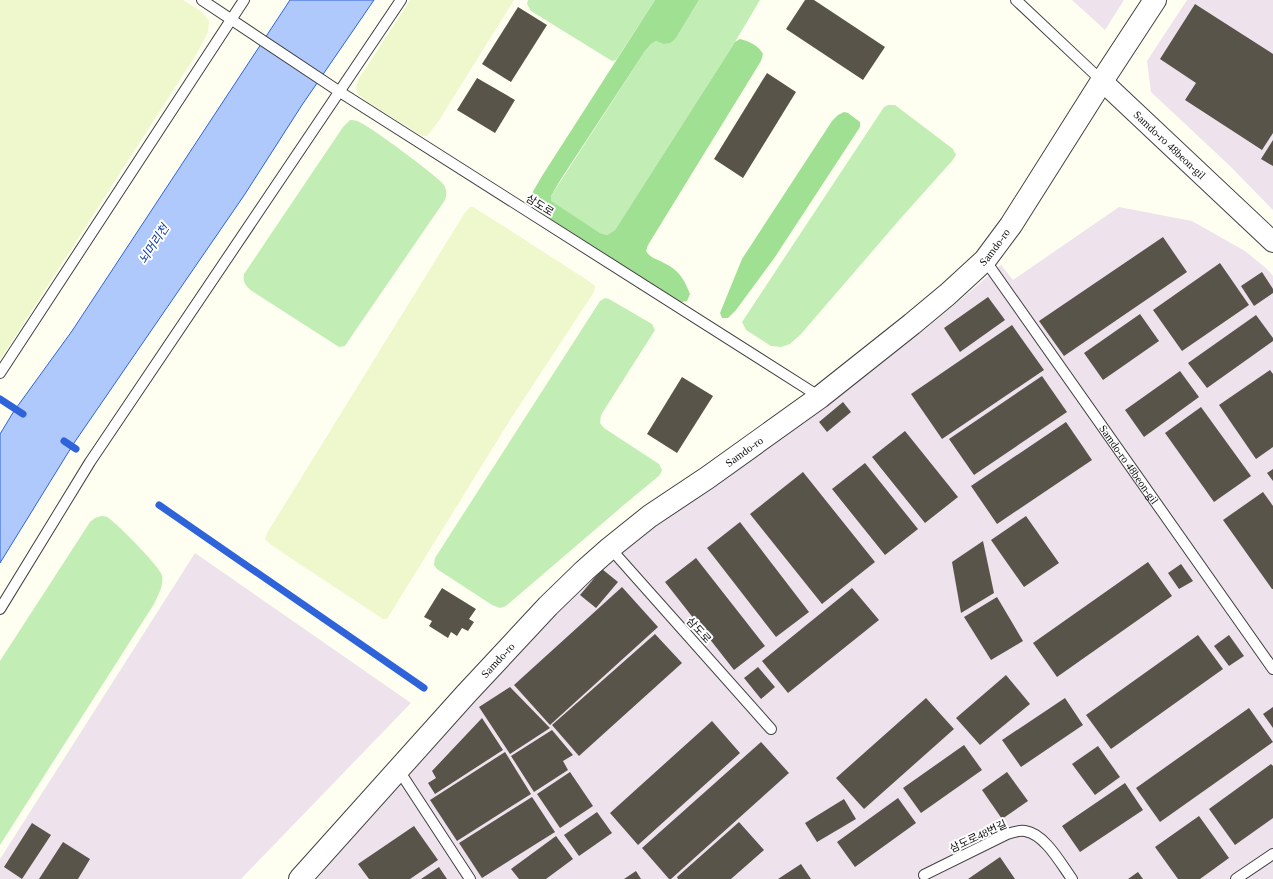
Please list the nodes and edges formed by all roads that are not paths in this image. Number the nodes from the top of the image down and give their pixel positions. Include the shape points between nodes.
1 (202, 0) edge
2 (244, 0) edge
3 (401, 0) edge
4 (1016, 0) edge
5 (1155, 0) edge
6 (231, 19) junction
7 (1102, 81) junction
8 (340, 92) junction
9 (1273, 242) edge
10 (985, 260) junction
11 (0, 373) edge
12 (820, 397) junction
13 (610, 548) junction
14 (0, 609) edge
15 (1273, 670) edge
16 (771, 729) dead end
17 (398, 769) junction
18 (1273, 854) edge
19 (924, 875) dead end
20 (300, 879) edge
21 (470, 879) edge
22 (1072, 879) edge
23 (1236, 879) edge

1 - 6 lane, 삼도로
2 - 6 lane
3 - 8 lane
4 - 7 lane
5 - 7 street, Samdo-ro
6 - 8 lane, 삼도로
6 - 11 lane
7 - 9 street, Samdo-ro 48beon-gil
7 - 10 street, Samdo-ro via 1011,225
8 - 12 lane, 삼도로
8 - 14 lane via 90,462
10 - 12 street, Samdo-ro via 912,324
10 - 15 lane, Samdo-ro 48beon-gil
12 - 13 street, Samdo-ro via 650,516
13 - 16 lane, 삼도로
13 - 17 street, Samdo-ro via 548,606
17 - 20 street, Samdo-ro
17 - 21 lane
18 - 23 lane
19 - 22 lane, 삼도로48번길 via 1007,834 1025,831 1046,844

